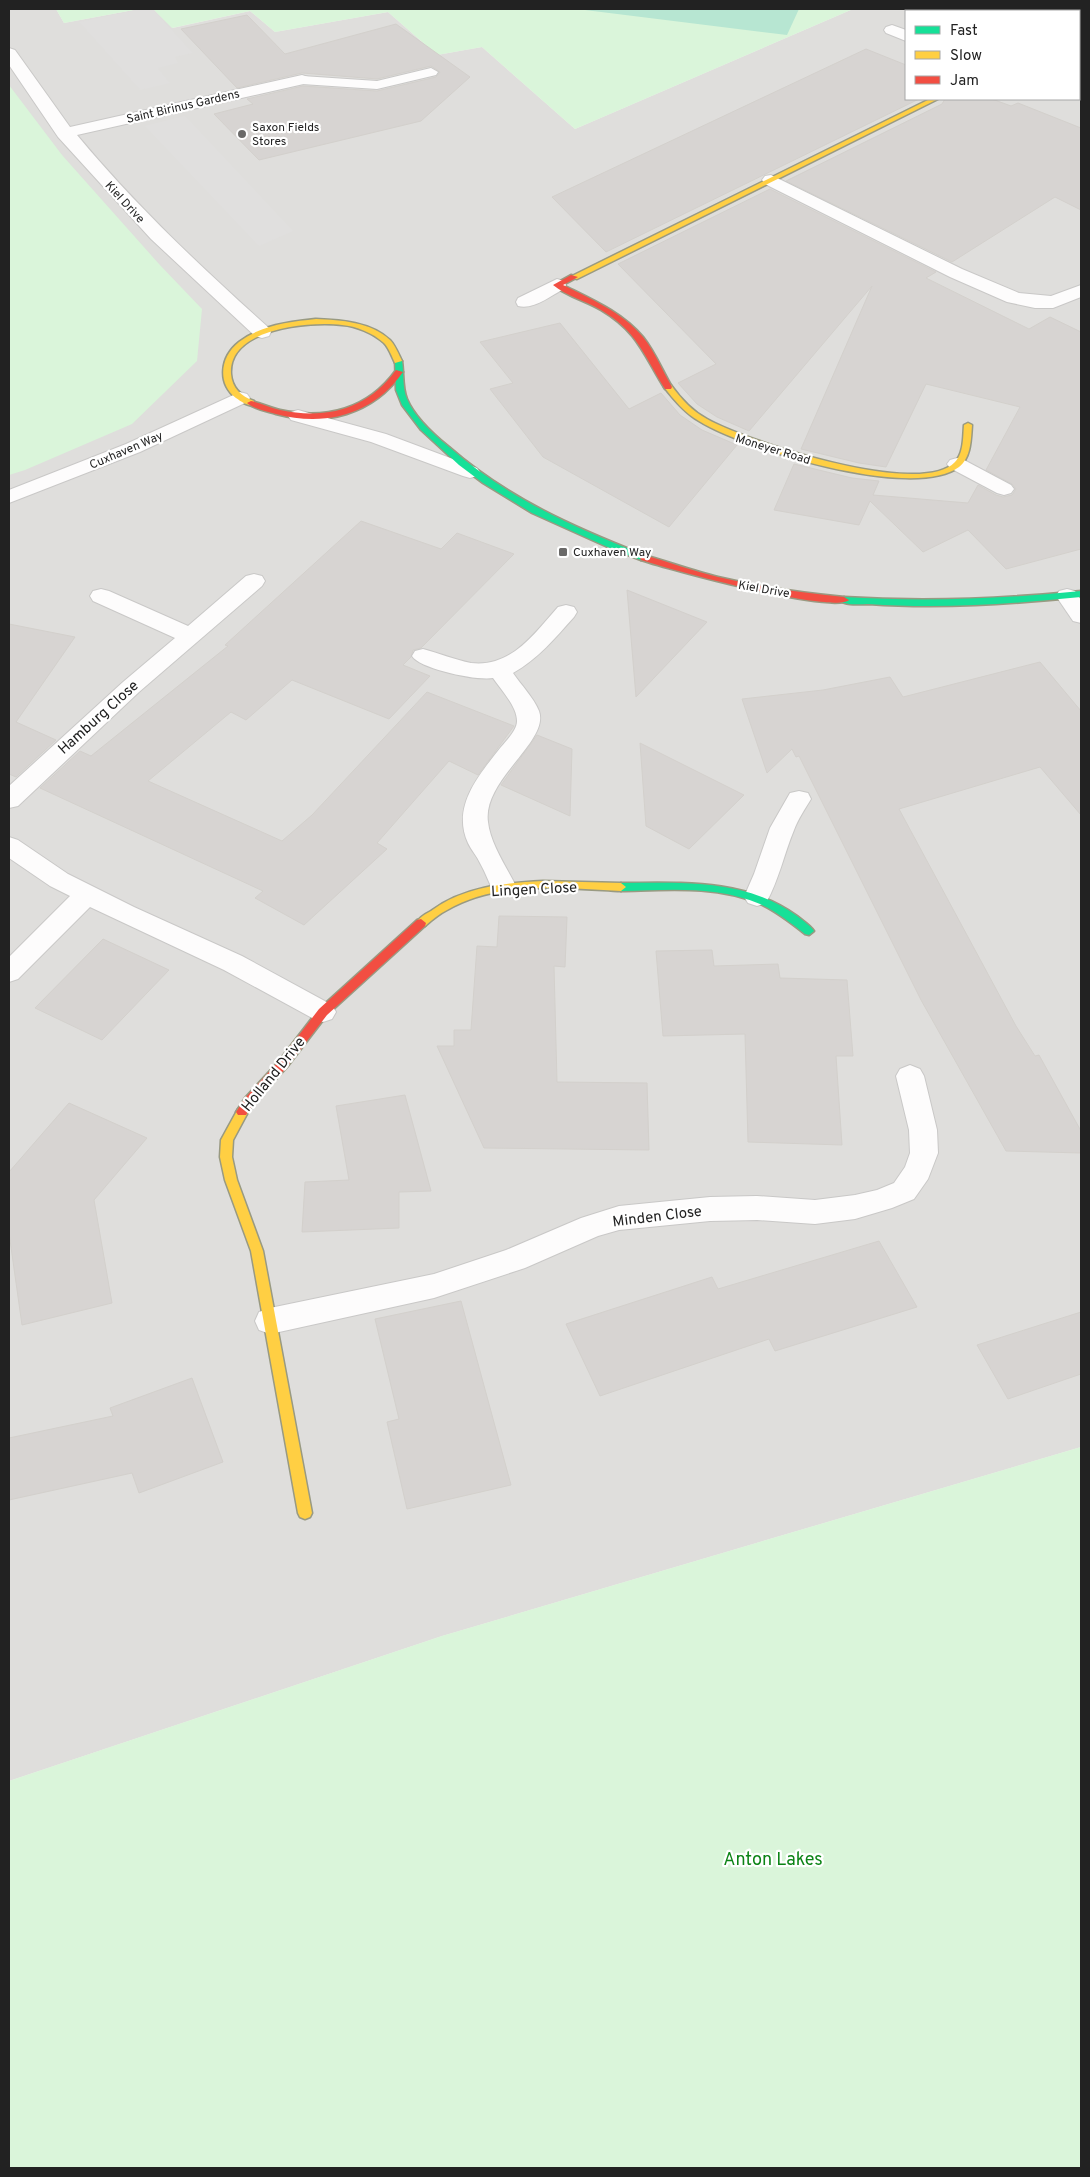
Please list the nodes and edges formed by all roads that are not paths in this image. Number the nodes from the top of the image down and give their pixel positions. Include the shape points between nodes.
1 (9, 53) edge
2 (431, 72) dead end
3 (302, 80) joint
4 (933, 100) edge
5 (64, 133) junction
6 (771, 180) junction
7 (557, 285) junction
8 (1081, 291) edge
9 (526, 302) dead end
10 (262, 332) junction
11 (399, 372) junction
12 (240, 398) junction
13 (298, 416) junction
14 (968, 425) dead end
15 (957, 464) junction
16 (470, 472) junction
17 (1004, 489) dead end
18 (9, 497) edge
19 (254, 581) dead end
20 (1074, 595) edge
21 (100, 596) dead end
22 (566, 612) dead end
23 (1081, 616) edge
24 (190, 636) junction
25 (423, 656) dead end
26 (500, 671) junction
27 (799, 799) dead end
28 (9, 800) edge
29 (9, 846) edge
30 (504, 888) junction
31 (86, 895) junction
32 (757, 897) junction
33 (809, 931) dead end
34 (9, 972) edge
35 (323, 1012) junction
36 (910, 1076) dead end
37 (270, 1321) junction
38 (305, 1514) dead end

1 - 5 street, Kiel Drive
2 - 3 lane via 378,85
3 - 5 street, Saint Birinus Gardens
4 - 6 street
5 - 10 street, Kiel Drive via 142,222
6 - 7 street
6 - 8 street via 956,273 1014,298 1053,302
7 - 9 street
7 - 15 street, Moneyer Road via 635,333 673,394 704,422 727,435 793,456 874,472 930,476 944,473
10 - 11 street via 299,322 317,321 346,323 367,329 387,341 398,355
10 - 12 street via 236,350 227,362 227,379
11 - 13 street via 385,392 364,405 327,415
11 - 16 street, Kiel Drive via 407,407
12 - 13 street via 258,407
12 - 18 street, Cuxhaven Way via 133,448
13 - 16 street, Kiel Drive via 377,437
14 - 15 street via 966,450
15 - 17 street
16 - 20 street, Kiel Drive via 568,529 667,566 750,587 846,602 904,605 1014,603
19 - 24 street, Hamburg Close
20 - 23 street
21 - 24 street
22 - 26 street via 521,659
24 - 28 street, Hamburg Close
25 - 26 street via 469,671
26 - 30 street via 527,711 529,723 478,799 476,820 480,842
27 - 32 street via 782,828
29 - 31 street
30 - 32 street, Lingen Close via 538,885 718,888
30 - 35 street, Lingen Close via 475,893 433,912
31 - 34 street
31 - 35 street via 232,963
32 - 33 street, Lingen Close via 788,913
35 - 37 street, Holland Drive via 249,1101 227,1140 226,1157 231,1180 257,1251
36 - 37 street, Minden Close via 923,1130 924,1153 918,1171 904,1191 882,1200 815,1212 710,1209 619,1218 591,1226 515,1259 434,1286
37 - 38 street, Holland Drive

